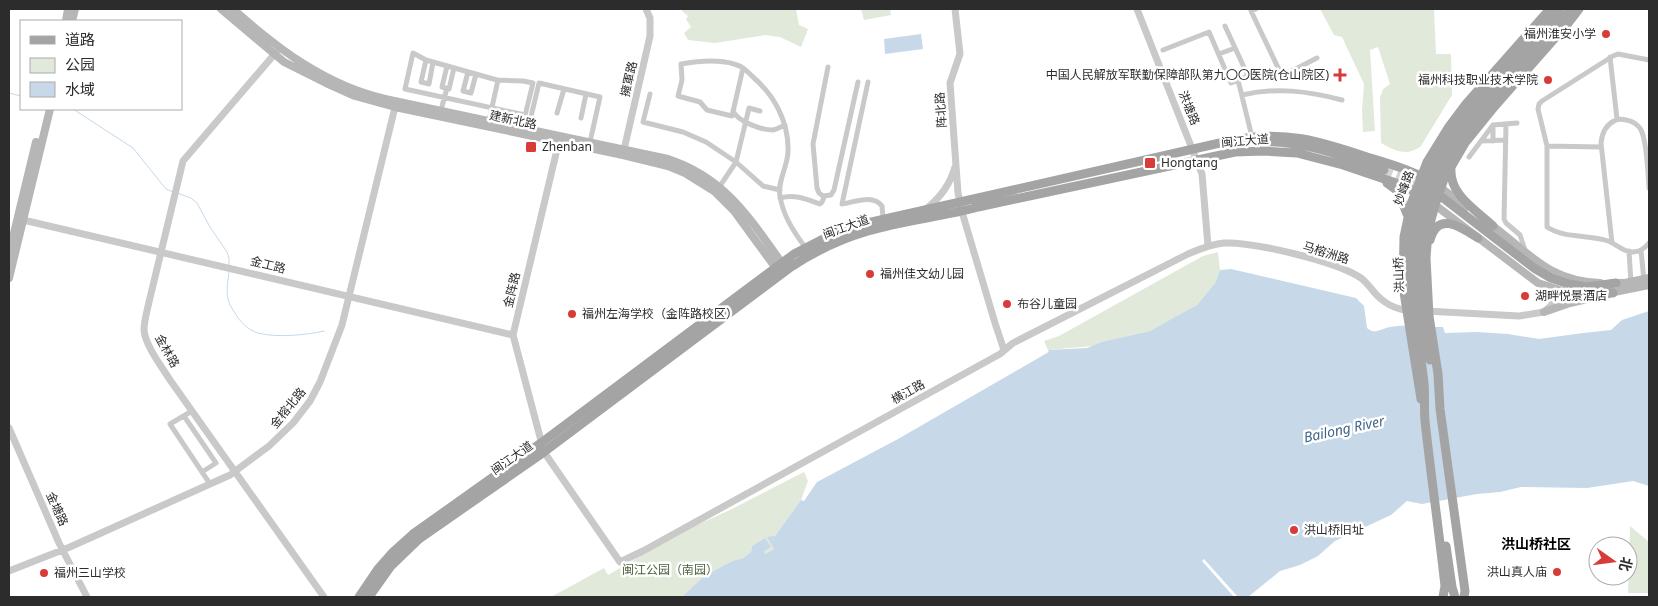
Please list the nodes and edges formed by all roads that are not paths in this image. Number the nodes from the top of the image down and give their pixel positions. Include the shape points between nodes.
1 (220, 9) edge
2 (233, 9) edge
3 (646, 9) edge
4 (955, 9) edge
5 (1137, 9) edge
6 (1256, 9) edge
7 (1578, 9) edge
8 (1562, 10) edge
9 (1225, 26) dead end
10 (1235, 48) junction
11 (1163, 50) dead end
12 (277, 51) junction
13 (1219, 54) junction
14 (1610, 57) junction
15 (1317, 58) dead end
16 (426, 60) junction
17 (1649, 60) edge
18 (433, 62) junction
19 (447, 66) junction
20 (828, 67) dead end
21 (454, 68) junction
22 (744, 68) junction
23 (468, 72) junction
24 (476, 74) junction
25 (498, 80) junction
26 (1238, 80) junction
27 (858, 82) dead end
28 (868, 82) dead end
29 (447, 88) junction
30 (564, 89) junction
31 (586, 94) junction
32 (650, 94) dead end
33 (1242, 95) junction
34 (444, 97) junction
35 (1342, 100) dead end
36 (396, 104) junction
37 (492, 108) junction
38 (45, 110) edge
39 (50, 110) edge
40 (441, 110) junction
41 (733, 111) junction
42 (760, 111) dead end
43 (557, 113) dead end
44 (526, 115) junction
45 (581, 118) dead end
46 (1617, 119) junction
47 (489, 121) junction
48 (745, 122) junction
49 (1517, 123) dead end
50 (1506, 124) junction
51 (785, 125) junction
52 (1494, 125) junction
53 (525, 128) junction
54 (1646, 136) edge
55 (1252, 137) junction
56 (1506, 140) junction
57 (1481, 141) junction
58 (1493, 141) junction
59 (559, 142) junction
60 (590, 142) junction
61 (1218, 144) junction
62 (1547, 146) junction
63 (1601, 147) junction
64 (1193, 150) junction
65 (623, 152) junction
66 (1235, 152) junction
67 (1469, 158) dead end
68 (1197, 161) junction
69 (736, 162) junction
70 (956, 162) junction
71 (1452, 165) junction
72 (1367, 173) junction
73 (1421, 176) junction
74 (720, 186) junction
75 (1441, 188) junction
76 (1649, 188) edge
77 (780, 190) junction
78 (1415, 191) junction
79 (824, 196) junction
80 (780, 198) junction
81 (960, 201) junction
82 (1440, 201) junction
83 (925, 210) junction
84 (962, 212) junction
85 (1408, 214) junction
86 (883, 218) junction
87 (20, 219) junction
88 (1493, 226) junction
89 (1478, 238) junction
90 (1612, 243) junction
91 (1649, 243) edge
92 (1208, 246) junction
93 (805, 247) junction
94 (1641, 250) junction
95 (1629, 251) junction
96 (160, 252) junction
97 (1527, 253) junction
98 (9, 254) edge
99 (781, 268) junction
100 (1427, 268) junction
101 (9, 278) edge
102 (1647, 282) edge
103 (1626, 285) junction
104 (1544, 286) junction
105 (1613, 293) junction
106 (349, 296) junction
107 (1544, 312) junction
108 (513, 334) junction
109 (1004, 350) junction
110 (1440, 409) junction
111 (192, 411) junction
112 (184, 416) junction
113 (1425, 419) junction
114 (9, 428) edge
115 (542, 448) junction
116 (202, 472) junction
117 (235, 472) junction
118 (210, 484) junction
119 (1436, 510) junction
120 (62, 550) junction
121 (9, 570) edge
122 (1466, 595) edge
123 (87, 597) edge
124 (324, 597) edge
125 (359, 597) edge
126 (369, 597) edge
127 (1443, 597) edge
128 (1455, 597) edge

1 - 12 main road, 建新北路
2 - 12 main road, 建新北路
3 - 65 street, 擁軍路 via 650,18 650,36
4 - 70 street, 阵北路 via 961,48 950,83
5 - 64 street, 洪塘路
6 - 15 street via 1252,11 1282,76
7 - 71 main road via 1485,118
8 - 73 main road, 妙峰路 via 1452,122
8 - 110 main road via 1459,138 1442,166 1430,196 1420,238 1419,274 1424,331
8 - 113 main road, 洪山桥 via 1457,128 1424,190 1413,230 1410,268
9 - 10 street
10 - 13 street
10 - 26 street via 1248,76
11 - 13 street via 1209,32
12 - 36 main road, 建新北路 via 326,83 348,93
12 - 96 street, 金林路 via 185,157
13 - 26 street via 1231,83
14 - 17 street via 1618,54
14 - 46 street
14 - 62 street via 1539,104
16 - 18 street
16 - 18 street via 421,82 429,84
16 - 34 street via 413,53 405,89
18 - 19 street
19 - 21 street
19 - 29 street via 442,87
20 - 79 street via 812,148 817,188
21 - 23 street
21 - 29 street
22 - 41 street
22 - 41 street via 734,63 699,61 681,64 678,96 700,102 707,110 732,116
22 - 51 street via 769,93
23 - 24 street
23 - 24 street via 463,91 471,93
24 - 25 street
25 - 37 street
25 - 44 street via 533,83
26 - 33 street
27 - 79 street via 834,190 831,195
28 - 86 street via 842,204 876,200 882,206
29 - 34 street
30 - 31 street
30 - 43 street
30 - 53 street via 539,83
31 - 45 street
31 - 60 street via 600,98
32 - 69 street via 643,122 691,135
33 - 35 street via 1285,90
33 - 55 street
34 - 37 street
34 - 40 street
36 - 40 main road, 建新北路
36 - 59 main road, 建新北路
36 - 106 street, 金榕北路
37 - 44 street
37 - 47 street
38 - 87 main road
39 - 87 main road
40 - 47 main road, 建新北路
41 - 48 street
42 - 48 street via 749,108
44 - 53 street
46 - 54 street via 1637,125
46 - 63 street via 1605,128
47 - 53 main road, 建新北路
48 - 51 street via 771,130
48 - 69 street
49 - 50 street
50 - 52 street
50 - 56 street
51 - 77 street via 788,153
52 - 57 street
52 - 58 street
53 - 60 main road, 建新北路
54 - 76 street
55 - 61 main road
55 - 73 main road via 1285,136 1320,142
56 - 58 street
56 - 97 street via 1504,219 1520,235
57 - 58 street
57 - 67 street
59 - 65 main road, 建新北路
59 - 108 street, 金阵路
60 - 65 main road, 建新北路
61 - 64 main road, 闽江大道
61 - 66 main road via 1298,144 1384,172 1297,147 1264,145
62 - 63 street
62 - 90 street via 1547,227
63 - 90 street
64 - 68 street, 洪塘路
64 - 81 main road, 闽江大道
65 - 74 main road, 建新北路 via 676,162 700,172
65 - 99 main road, 建新北路 via 676,169 709,187 743,220
66 - 68 main road, 闽江大道
66 - 72 main road, 闽江大道 via 1297,153
68 - 84 main road, 闽江大道
68 - 92 street, 洪塘路 via 1202,174
69 - 74 street
69 - 77 street via 764,186
70 - 81 street, 阵北路
70 - 83 street via 946,187
71 - 75 main road
71 - 88 main road via 1451,180 1455,190
72 - 78 main road, 闽江大道
72 - 85 main road via 1395,188
73 - 75 main road
73 - 78 main road, 妙峰路
74 - 99 main road, 建新北路 via 745,212
75 - 82 main road
75 - 88 main road
77 - 80 street
78 - 82 main road, 闽江大道
78 - 85 main road, 妙峰路
79 - 80 street via 820,204 800,196
80 - 93 street via 790,226
81 - 83 main road, 闽江大道
81 - 84 street, 阵北路
82 - 89 main road
82 - 100 main road via 1426,241
82 - 103 main road via 1551,278 1587,287
82 - 105 main road via 1550,281 1575,289
83 - 86 main road, 闽江大道
84 - 99 main road, 闽江大道 via 860,233
84 - 109 street, 阵北路
85 - 113 main road, 妙峰路 via 1403,257 1404,295
86 - 93 main road, 闽江大道 via 854,226
87 - 96 street, 金工路
87 - 98 main road
87 - 101 main road
88 - 97 main road
89 - 100 main road via 1456,224 1439,226 1432,236
89 - 104 main road
90 - 95 street
91 - 94 street
92 - 107 street, 马榕洲路 via 1224,243 1251,246 1336,266 1361,278 1384,302 1397,309 1513,317
92 - 109 street, 横江路
93 - 99 main road, 闽江大道
94 - 95 street
94 - 102 street
95 - 103 street
96 - 106 street, 金工路
96 - 111 street, 金林路 via 145,333 160,364
97 - 103 main road via 1557,274 1588,282
99 - 115 main road, 闽江大道
100 - 110 main road
102 - 103 main road
103 - 105 main road
104 - 105 main road via 1585,294
104 - 107 street via 1553,299
105 - 107 main road
106 - 108 street, 金工路
106 - 117 street, 金榕北路 via 328,365 310,401 284,432
108 - 115 street, 金阵路
109 - 115 street, 横江路 via 620,562
110 - 122 main road
111 - 112 street
111 - 117 street, 金林路
112 - 116 street via 216,463
112 - 116 street via 170,424
113 - 119 main road, 洪山桥
114 - 120 street, 金塘路
115 - 125 main road, 闽江大道 via 406,539 378,569
115 - 126 main road, 闽江大道 via 418,539 391,566
116 - 118 street
117 - 118 street, 金榕北路
117 - 124 street, 金林路
118 - 120 street, 金榕北路
119 - 127 main road, 洪山桥 via 1445,586
119 - 128 main road
120 - 121 street, 金榕北路
120 - 123 street, 金塘路

